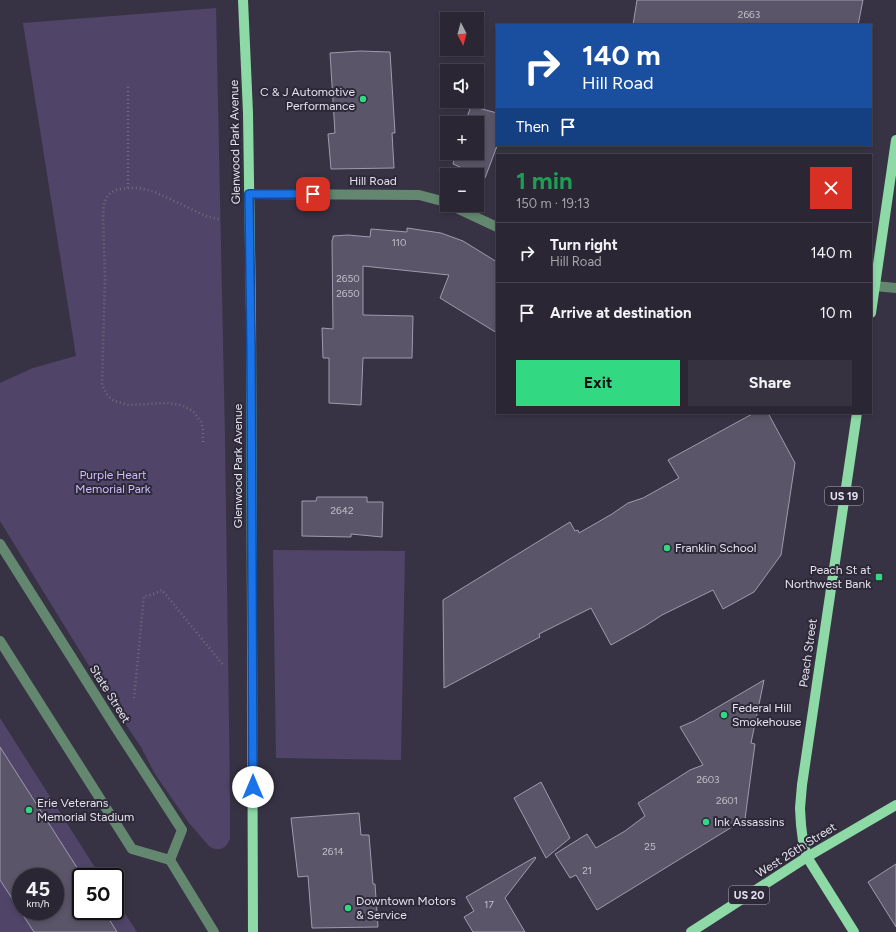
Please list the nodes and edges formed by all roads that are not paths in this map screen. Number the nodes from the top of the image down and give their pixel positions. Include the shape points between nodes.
1 (243, 0) edge
2 (896, 140) edge
3 (249, 194) junction
4 (440, 200) edge
5 (465, 212) edge
6 (496, 227) edge
7 (875, 286) junction
8 (896, 288) edge
9 (872, 306) edge
10 (857, 414) edge
11 (0, 544) edge
12 (0, 641) edge
13 (896, 805) edge
14 (807, 857) junction
15 (170, 860) junction
16 (214, 932) edge
17 (253, 932) edge
18 (691, 932) edge
19 (854, 932) edge

1 - 3 main road, Glenwood Park Avenue
2 - 7 main road
3 - 4 street, Hill Road via 419,195
3 - 17 main road, Glenwood Park Avenue
5 - 6 street
7 - 8 street
7 - 9 main road
10 - 14 main road, Peach Street / US 19 via 802,785 801,825
11 - 15 street, State Street via 182,830
12 - 15 street via 132,849
13 - 14 main road, West 26th Street / US 20
14 - 18 main road, West 26th Street / US 20
14 - 19 main road, Peach Street
15 - 16 street

